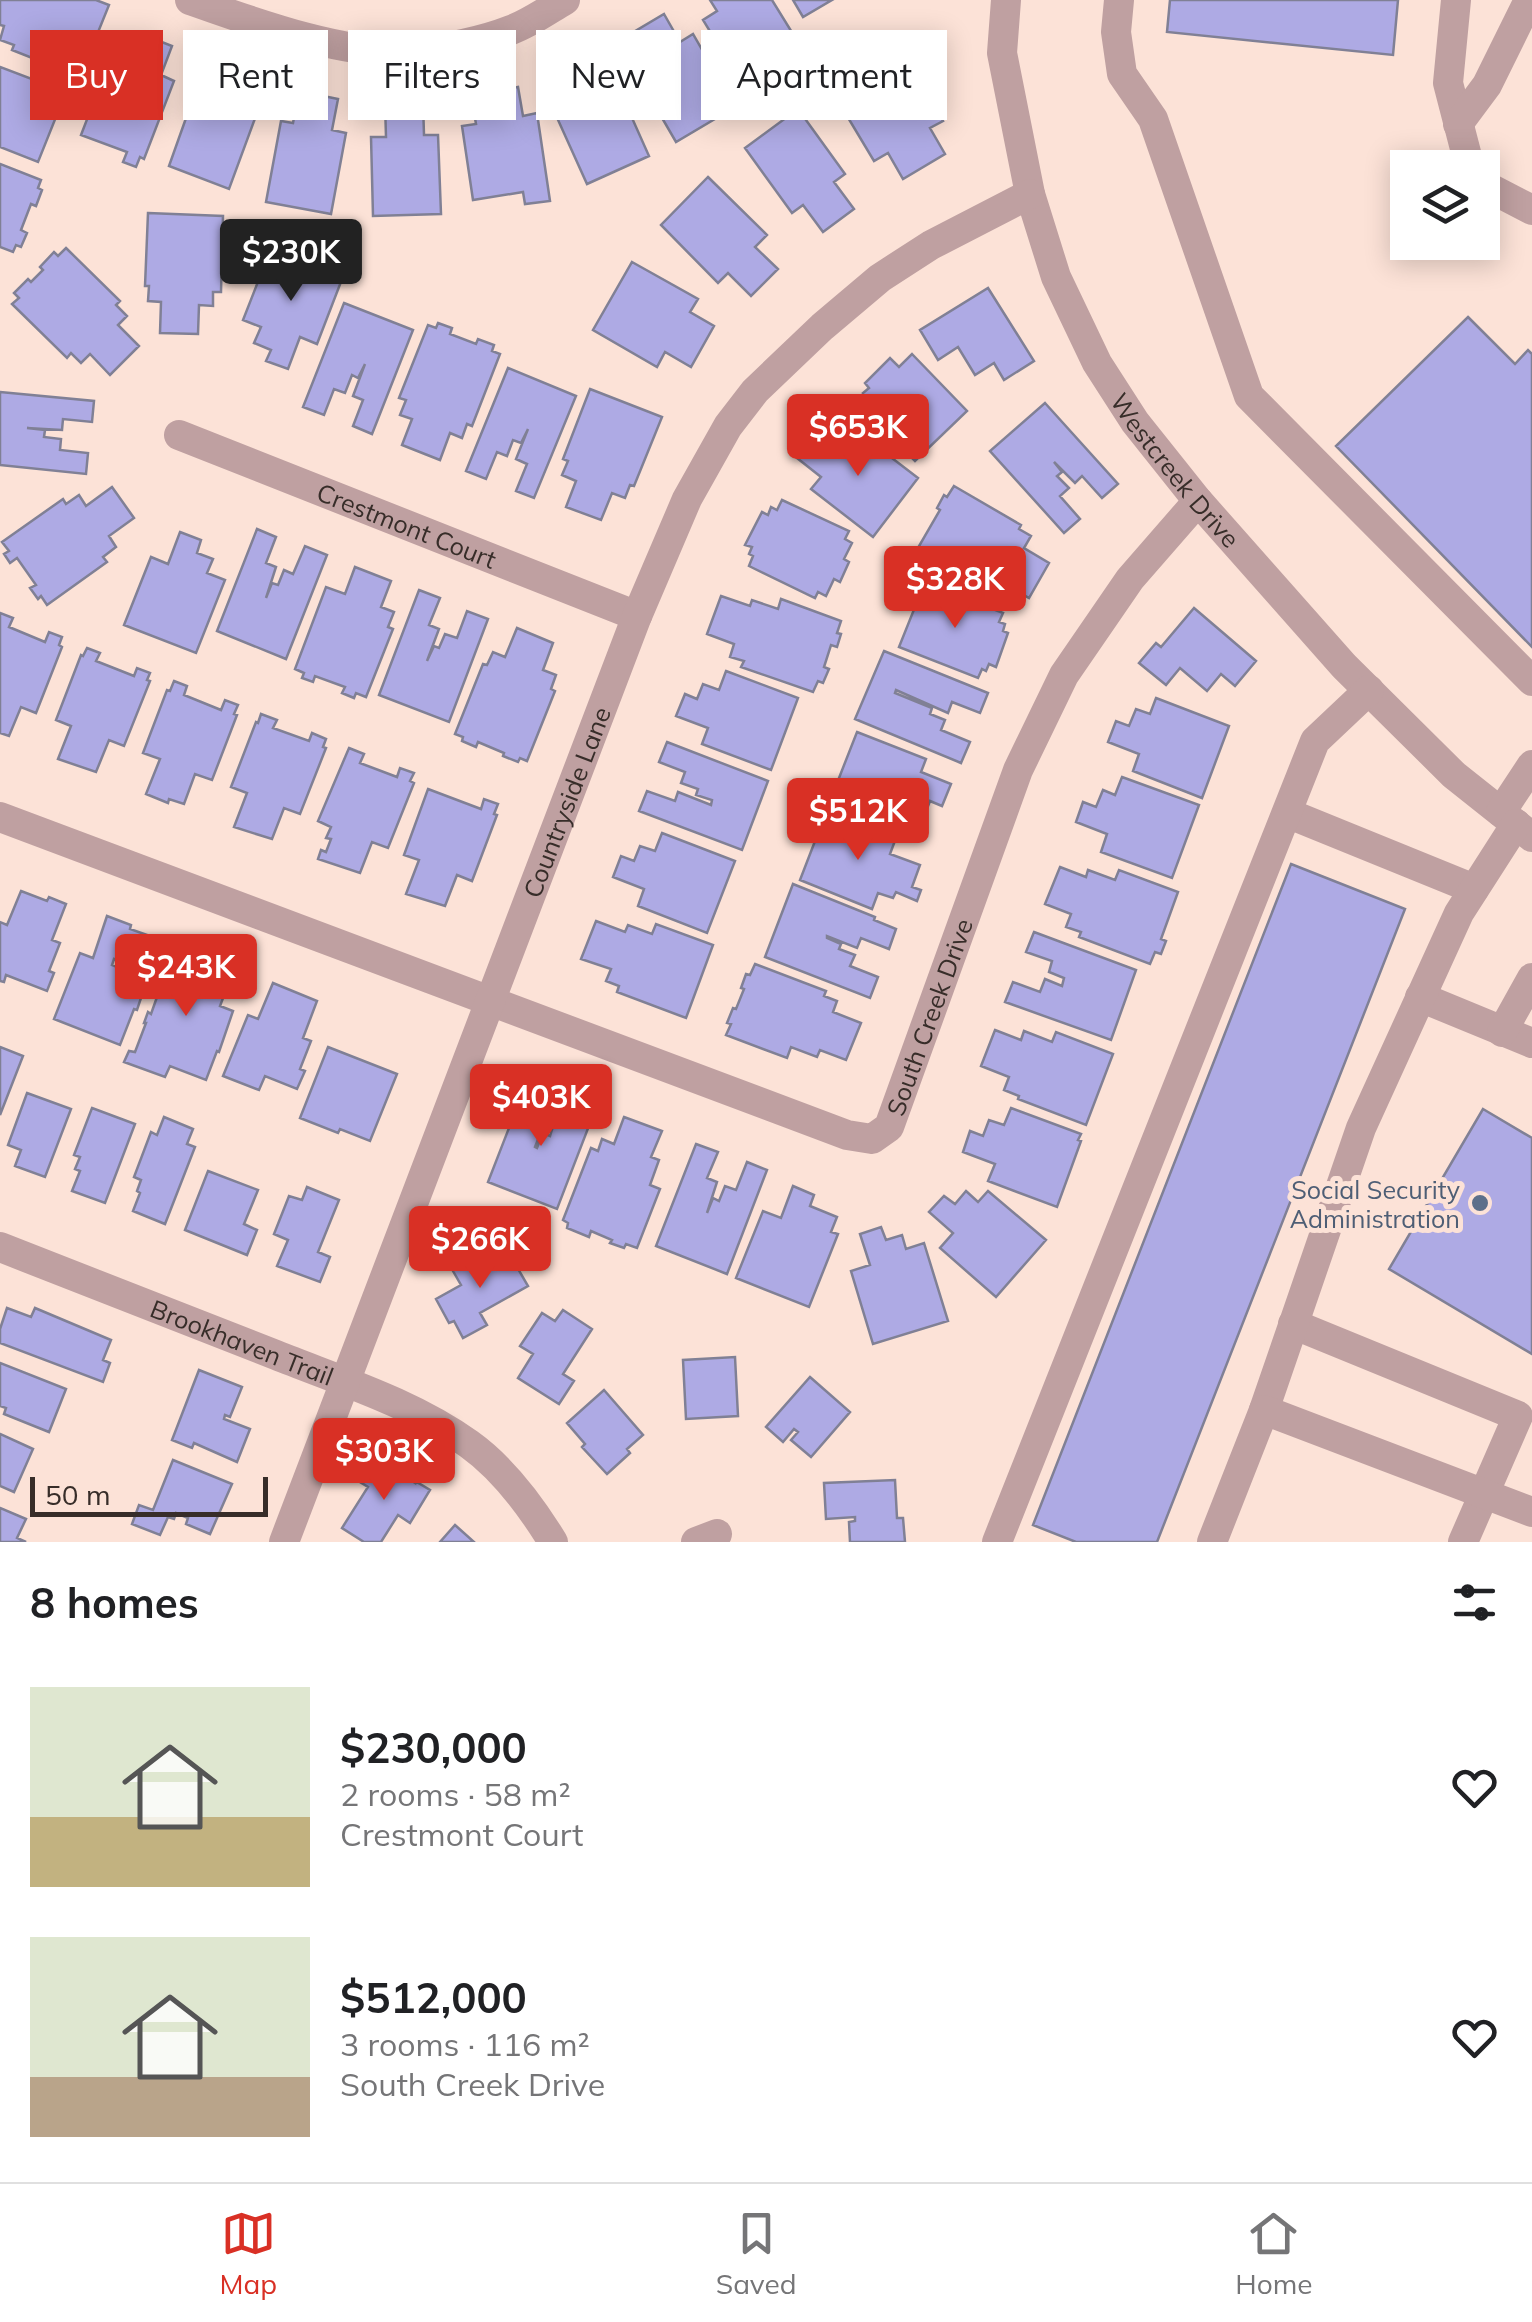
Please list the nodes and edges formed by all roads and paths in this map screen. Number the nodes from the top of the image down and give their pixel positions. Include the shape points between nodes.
1 (190, 0) edge
2 (565, 0) edge
3 (1006, 0) edge
4 (1119, 0) edge
5 (1456, 0) edge
6 (1528, 0) edge
7 (1458, 124) junction
8 (1465, 150) edge
9 (1500, 191) edge
10 (1030, 194) junction
11 (1530, 203) edge
12 (178, 435) dead end
13 (1198, 501) junction
14 (637, 616) junction
15 (1532, 682) edge
16 (1369, 690) junction
17 (1532, 765) edge
18 (1287, 814) junction
19 (0, 817) edge
20 (1516, 824) edge
21 (1474, 889) junction
22 (1532, 978) edge
23 (1420, 997) junction
24 (489, 1002) junction
25 (1502, 1032) junction
26 (1532, 1042) edge
27 (0, 1248) edge
28 (1293, 1324) junction
29 (346, 1382) junction
30 (1264, 1410) junction
31 (1484, 1494) junction
32 (1532, 1512) edge
33 (284, 1542) edge
34 (553, 1542) edge
35 (998, 1542) edge
36 (1212, 1542) edge
37 (1463, 1542) edge

1 - 2 street via 305,37 412,52 513,30
3 - 10 street, Westcreek Drive via 1002,54
4 - 15 street via 1122,74 1154,119 1248,396
5 - 7 street via 1448,83
6 - 7 street via 1487,85
7 - 8 street
9 - 11 street
10 - 13 street, Westcreek Drive via 1056,277 1097,363
10 - 14 street, Countryside Lane via 880,278 755,391 688,499
12 - 14 street, Crestmont Court
13 - 16 street, Westcreek Drive
13 - 24 street, South Creek Drive via 1130,579 1064,676 1018,770 889,1127 872,1139 847,1135
14 - 24 street, Countryside Lane
16 - 18 street via 1315,741
16 - 20 street, Westcreek Drive via 1454,775
17 - 20 street
18 - 21 street
18 - 35 street
19 - 24 street, South Creek Drive
20 - 21 street
21 - 23 street
22 - 25 street
23 - 25 street
23 - 28 street via 1361,1128
24 - 29 street, Countryside Lane
25 - 26 street
27 - 29 street, Brookhaven Trail
28 - 30 street
28 - 31 street via 1518,1416
29 - 33 street, Countryside Lane
29 - 34 street, Brookhaven Trail via 471,1445
30 - 31 street
30 - 36 street
31 - 32 street
31 - 37 street

